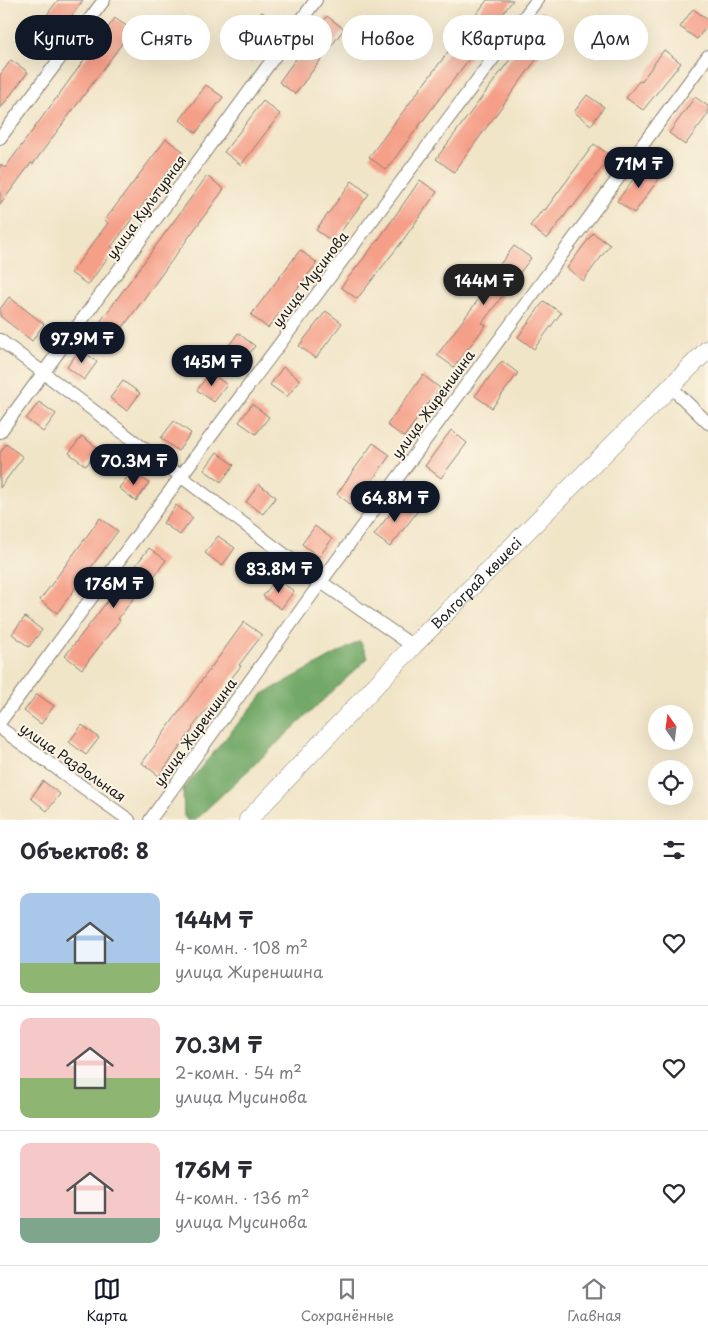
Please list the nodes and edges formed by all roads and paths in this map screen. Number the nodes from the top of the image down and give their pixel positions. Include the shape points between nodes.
1 (104, 0) edge
2 (316, 0) edge
3 (538, 0) edge
4 (708, 56) edge
5 (0, 138) edge
6 (0, 340) edge
7 (708, 349) edge
8 (44, 372) junction
9 (671, 387) junction
10 (708, 423) edge
11 (0, 432) edge
12 (181, 476) junction
13 (321, 582) junction
14 (413, 646) junction
15 (0, 722) edge
16 (0, 728) edge
17 (129, 820) edge
18 (150, 820) edge
19 (248, 820) edge

1 - 5 street
2 - 8 street, улица Культурная
3 - 12 street, улица Мусинова
4 - 13 street, улица Жиреншина
6 - 8 street
7 - 9 main road, Волгоград көшесі
8 - 11 street, улица Культурная
8 - 12 street
9 - 10 street
9 - 14 main road, Волгоград көшесі
12 - 13 street
12 - 15 street, улица Мусинова
13 - 14 street
13 - 18 street, улица Жиреншина
14 - 19 main road, Волгоград көшесі
16 - 17 street, улица Раздольная

